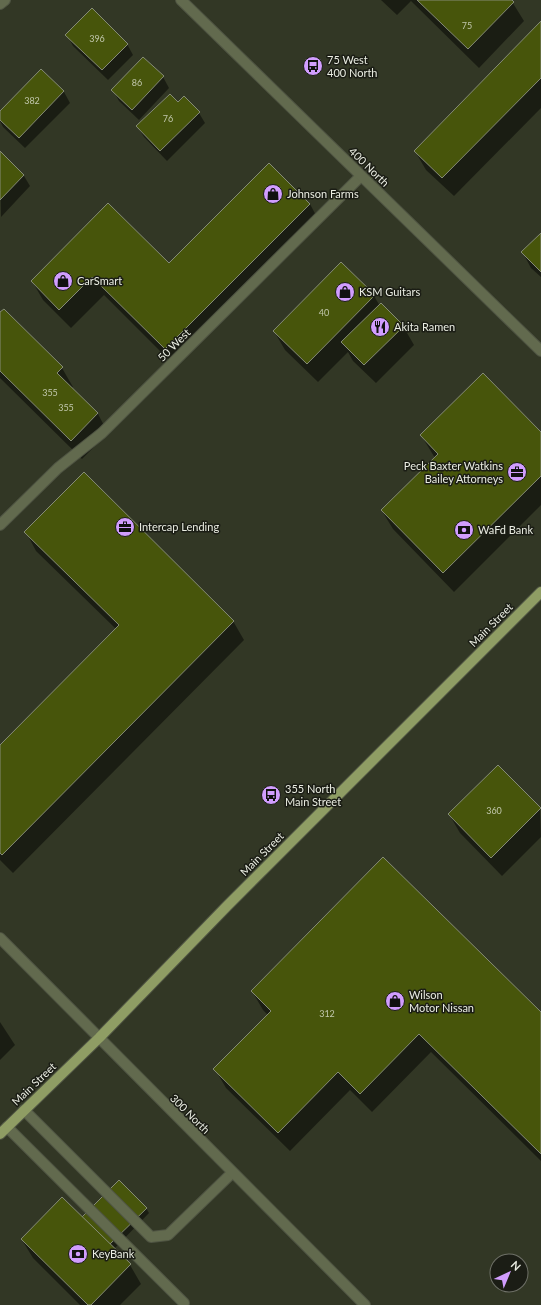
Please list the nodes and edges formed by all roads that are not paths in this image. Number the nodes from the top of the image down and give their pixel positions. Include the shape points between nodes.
1 (4, 0) edge
2 (181, 0) edge
3 (0, 4) edge
4 (361, 176) junction
5 (541, 351) edge
6 (0, 525) edge
7 (541, 592) edge
8 (0, 938) edge
9 (99, 1038) junction
10 (24, 1110) junction
11 (4, 1130) edge
12 (232, 1173) junction
13 (184, 1303) dead end
14 (365, 1305) edge

1 - 3 street
2 - 4 street, 400 North
4 - 5 street, 400 North
4 - 6 street, 50 West via 102,433 58,468
7 - 9 main road, Main Street via 227,906
8 - 9 street, 300 North
9 - 10 main road, Main Street
9 - 12 street, 300 North
10 - 11 main road, Main Street
10 - 12 street via 151,1237 168,1235
11 - 13 street
12 - 14 street, 300 North

